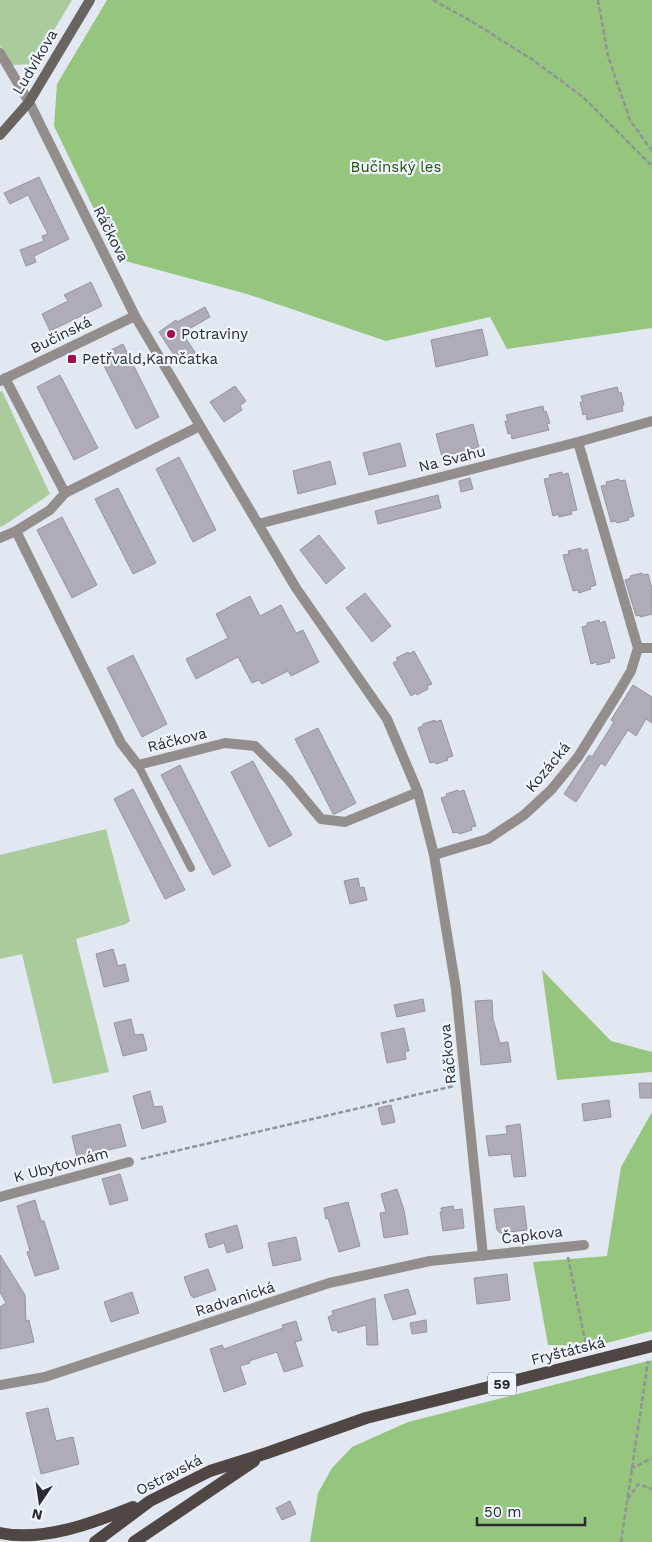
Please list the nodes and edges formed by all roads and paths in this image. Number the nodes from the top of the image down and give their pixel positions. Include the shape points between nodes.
1 (90, 0) edge
2 (433, 0) edge
3 (598, 0) edge
4 (0, 53) edge
5 (29, 102) junction
6 (0, 135) edge
7 (652, 151) edge
8 (652, 166) edge
9 (135, 316) junction
10 (2, 380) edge
11 (652, 421) edge
12 (200, 426) junction
13 (578, 442) junction
14 (65, 494) junction
15 (258, 524) junction
16 (16, 531) junction
17 (0, 538) edge
18 (638, 648) junction
19 (652, 648) edge
20 (138, 765) junction
21 (418, 792) junction
22 (434, 855) junction
23 (191, 868) dead end
24 (466, 1084) junction
25 (129, 1162) joint
26 (0, 1197) edge
27 (584, 1245) dead end
28 (565, 1246) junction
29 (483, 1256) junction
30 (651, 1350) edge
31 (595, 1361) junction
32 (0, 1385) edge
33 (405, 1408) joint
34 (267, 1453) junction
35 (652, 1458) edge
36 (631, 1469) junction
37 (652, 1489) edge
38 (627, 1500) junction
39 (150, 1501) junction
40 (0, 1533) edge
41 (95, 1542) edge
42 (134, 1542) edge
43 (621, 1542) edge

1 - 5 street, Ludvíkova
2 - 8 path via 533,60 583,97
3 - 7 path via 608,56 630,120
4 - 5 street, Ráčkova
5 - 6 street, Ludvíkova
5 - 9 street, Ráčkova
9 - 10 street, Bučinská
9 - 12 street, Ráčkova
10 - 14 street
11 - 13 street, Na Svahu
12 - 14 street
12 - 15 street, Ráčkova
13 - 15 street, Na Svahu
13 - 18 street
14 - 16 street via 50,510
15 - 21 street, Ráčkova via 296,588 387,719
16 - 17 street
16 - 20 street, Ráčkova via 120,743
18 - 19 street
18 - 22 street, Kozácká via 631,671 618,693 578,757 551,790 524,815 488,839
20 - 21 street, Ráčkova via 226,743 255,746 321,819 345,822
20 - 23 lane
21 - 22 street, Ráčkova
22 - 24 street, Ráčkova via 456,989
24 - 25 path
24 - 29 street, Ráčkova
25 - 26 street, K Ubytovnám
27 - 28 street, Čapkova
28 - 29 street, Čapkova
28 - 31 path
29 - 32 street, Radvanická via 430,1262 329,1284 45,1377
30 - 31 main road, Fryštátská / 59
30 - 36 path
31 - 33 main road, Fryštátská / 59
33 - 34 main road, Ostravská / 59 via 366,1418
34 - 39 main road, Ostravská / 59 via 210,1471
34 - 42 main road, Ostravská / 59
35 - 36 path
36 - 38 path
37 - 38 path via 638,1484
38 - 43 path
39 - 40 main road via 53,1537 29,1540
39 - 41 main road, Ostravská / 59

